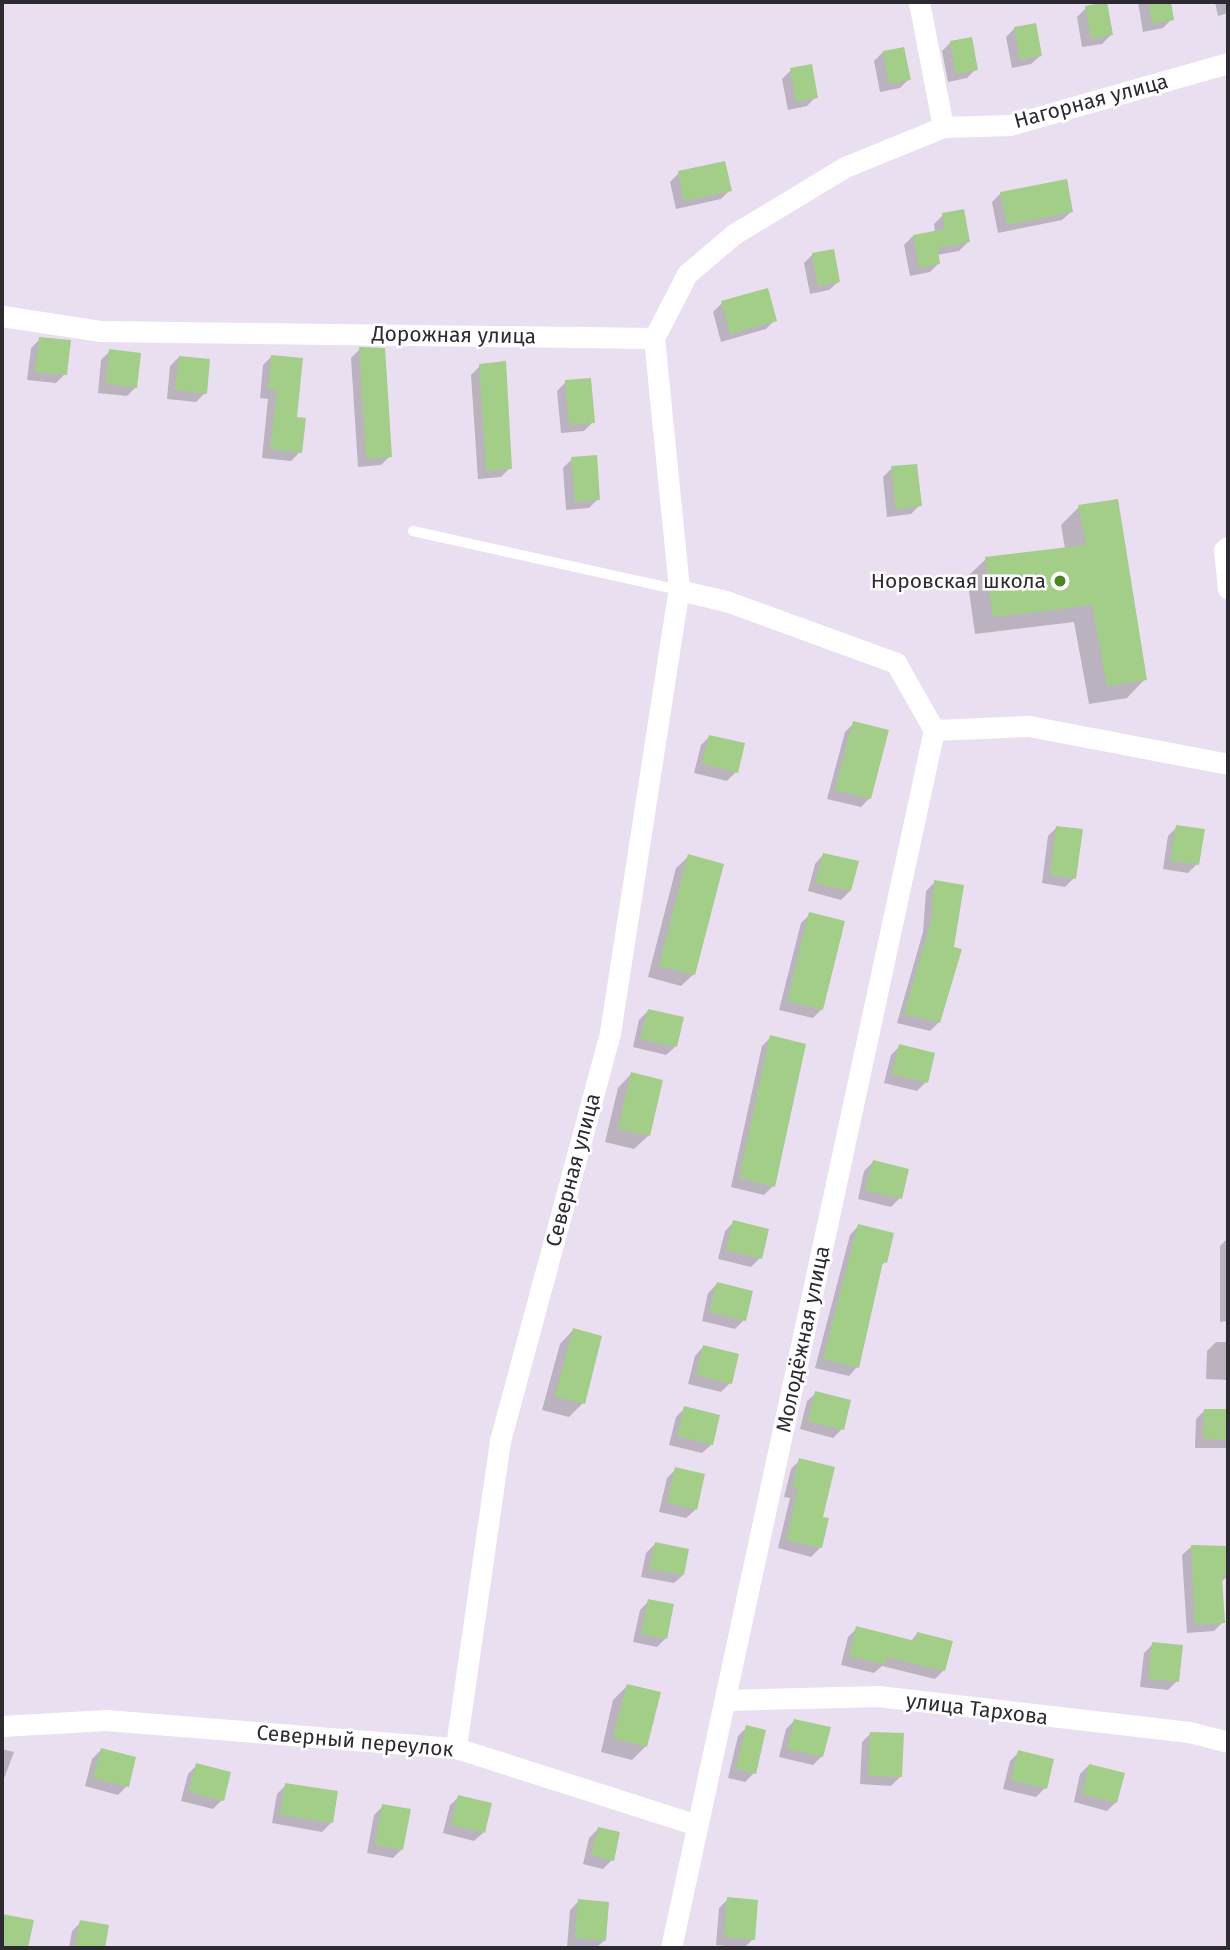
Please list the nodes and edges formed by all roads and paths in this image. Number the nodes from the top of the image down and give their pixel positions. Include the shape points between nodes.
1 (919, 2) edge
2 (1228, 63) edge
3 (943, 127) junction
4 (2, 316) edge
5 (654, 338) junction
6 (413, 531) dead end
7 (1228, 547) edge
8 (1228, 589) edge
9 (679, 590) junction
10 (934, 730) junction
11 (1228, 764) edge
12 (725, 1700) junction
13 (2, 1726) edge
14 (1228, 1742) edge
15 (456, 1748) junction
16 (698, 1825) junction
17 (671, 1948) edge

1 - 3 street
2 - 3 street, Нагорная улица via 1010,124
3 - 5 street, Нагорная улица via 845,167 734,234 687,274
4 - 5 street, Дорожная улица via 100,331
5 - 9 street
6 - 9 lane
7 - 8 street via 1224,550
9 - 10 street via 726,601 897,663
9 - 15 street, Северная улица via 610,1033 500,1441
10 - 11 street via 1029,726
10 - 12 street, Молодёжная улица
12 - 14 street, улица Тархова via 878,1696 1189,1732
12 - 16 street, Молодёжная улица
13 - 15 street, Северный переулок via 106,1720
15 - 16 street, Северный переулок
16 - 17 street, Молодёжная улица

